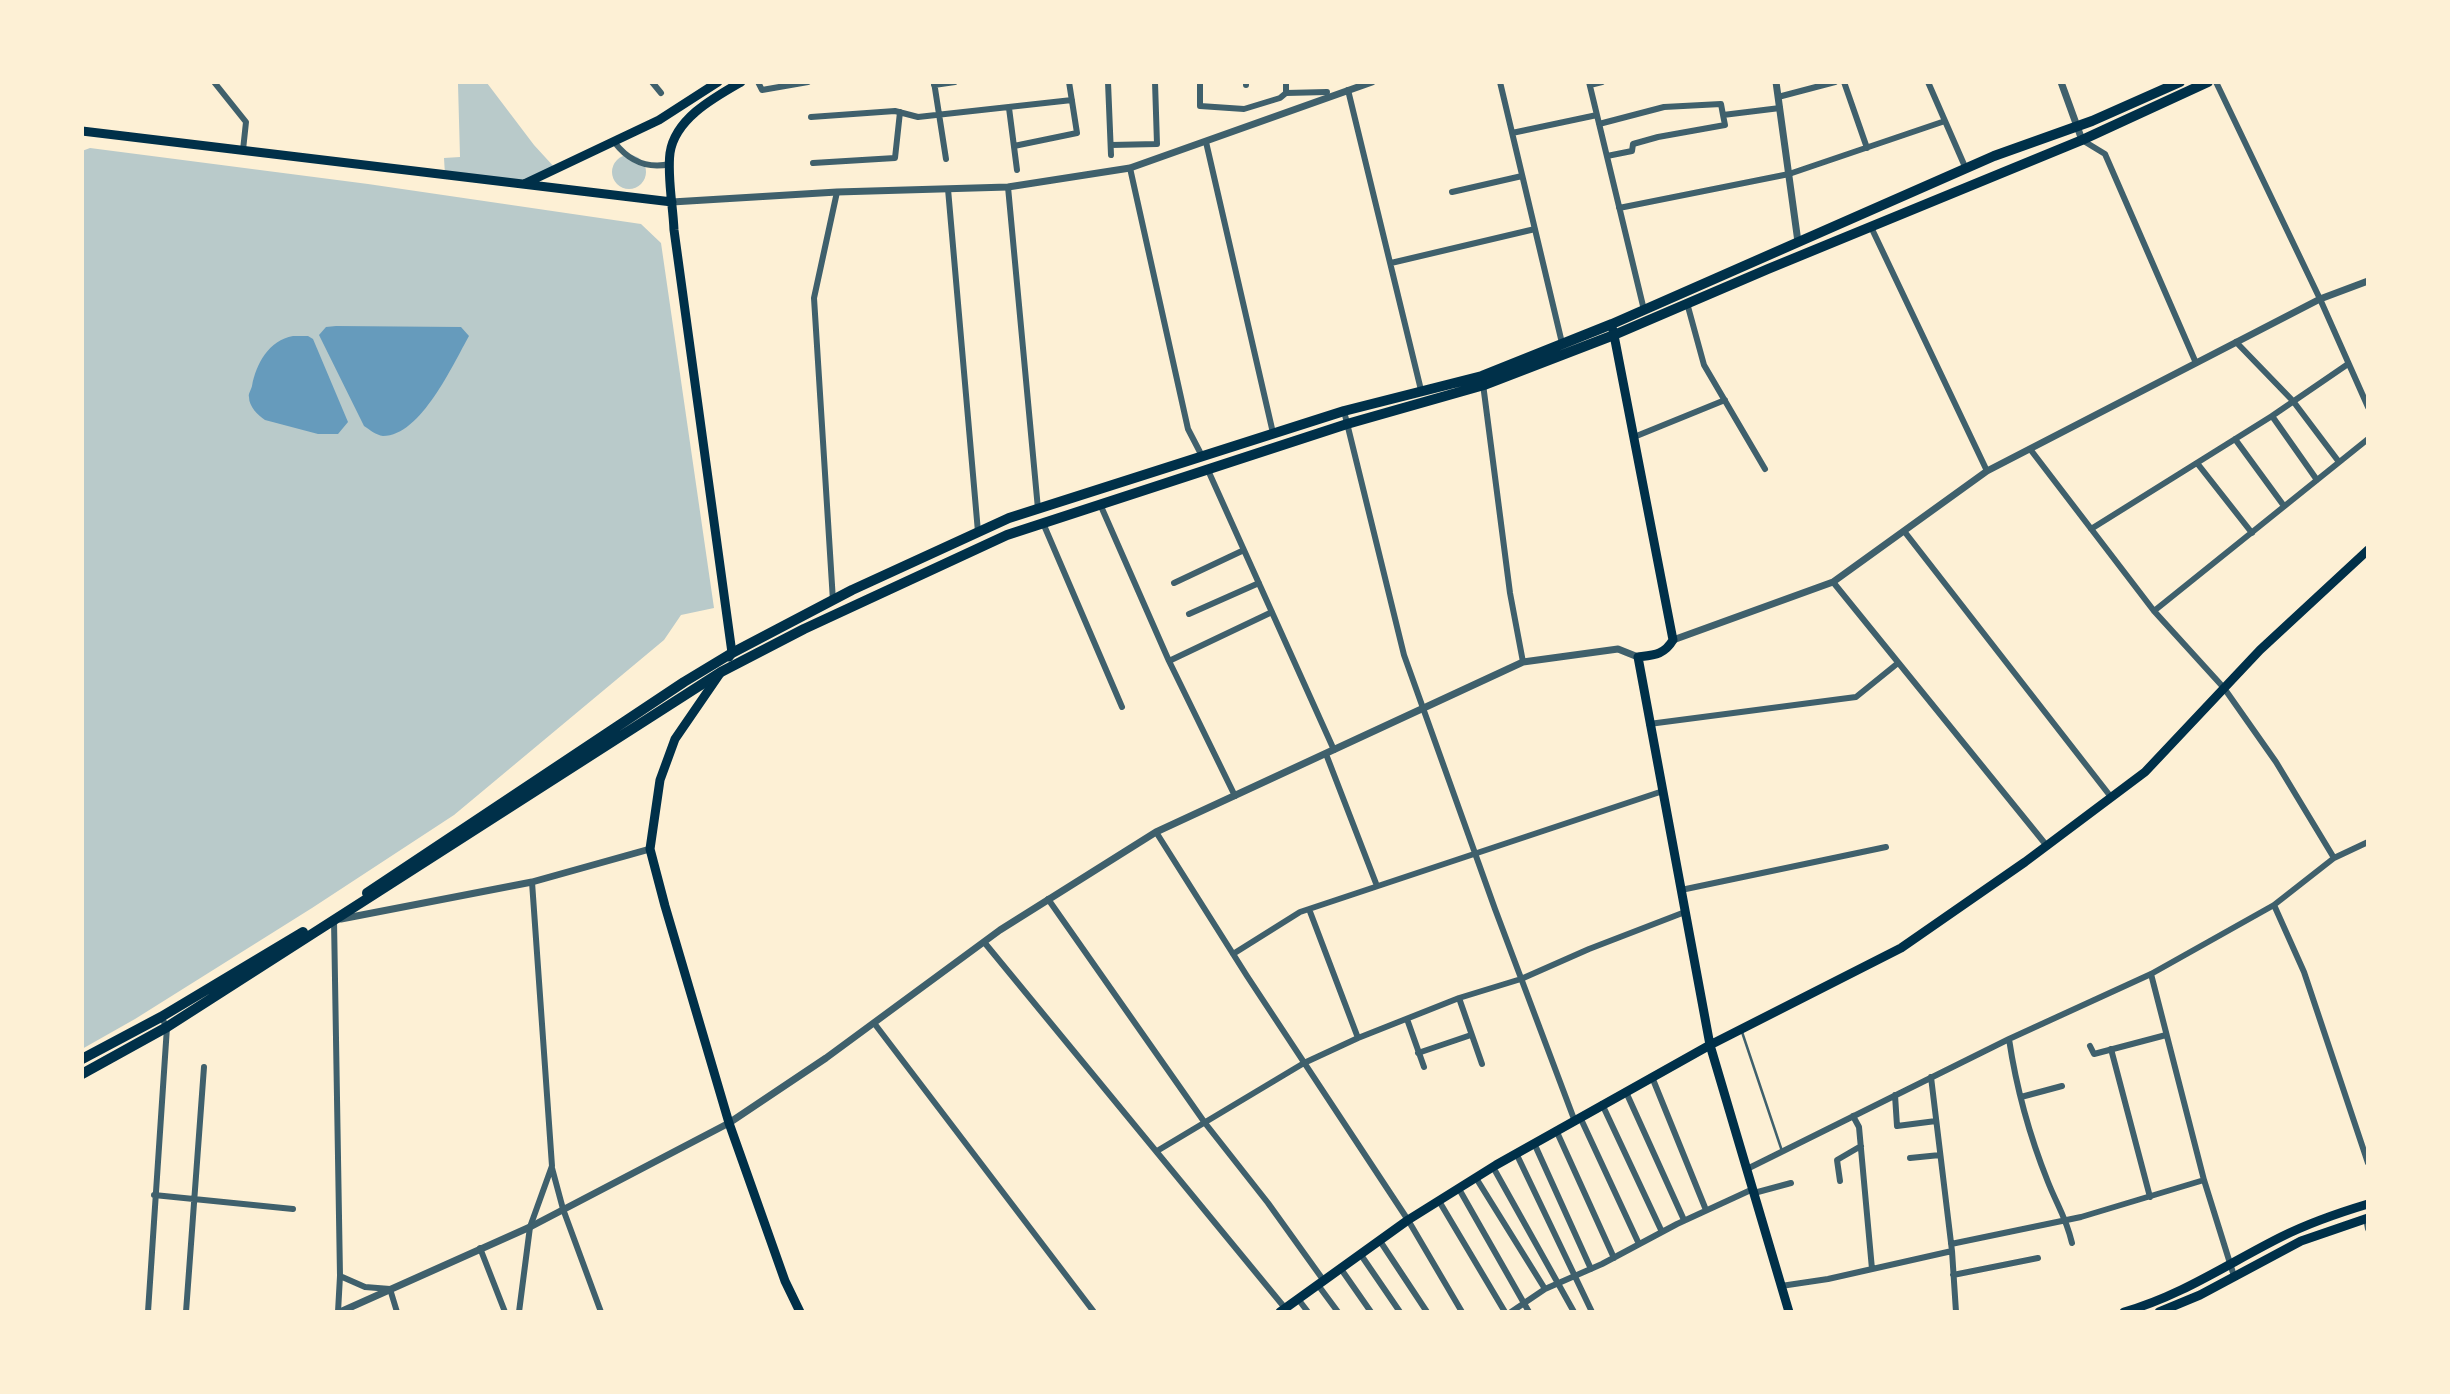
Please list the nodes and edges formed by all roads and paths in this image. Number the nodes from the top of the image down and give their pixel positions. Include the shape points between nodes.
1 (214, 82) edge
2 (652, 82) edge
3 (718, 82) edge
4 (741, 82) edge
5 (758, 82) edge
6 (808, 82) edge
7 (955, 82) edge
8 (1069, 82) edge
9 (1108, 82) edge
10 (1155, 82) edge
11 (1200, 82) edge
12 (1286, 82) edge
13 (1372, 82) edge
14 (1500, 82) edge
15 (1602, 82) edge
16 (1776, 82) edge
17 (1835, 82) edge
18 (1844, 82) edge
19 (1928, 82) edge
20 (2060, 82) edge
21 (2180, 82) edge
22 (2208, 82) edge
23 (2216, 82) edge
24 (934, 83) edge
25 (1589, 84) edge
26 (1348, 90) junction
27 (1327, 92) dead end
28 (661, 93) dead end
29 (1286, 93) junction
30 (1778, 97) junction
31 (1072, 100) junction
32 (1009, 108) junction
33 (1780, 108) junction
34 (900, 112) junction
35 (939, 115) junction
36 (1597, 115) junction
37 (1723, 115) junction
38 (811, 117) dead end
39 (1945, 121) junction
40 (1599, 124) junction
41 (2076, 126) junction
42 (82, 131) edge
43 (1512, 133) junction
44 (2082, 140) junction
45 (615, 142) junction
46 (1206, 142) junction
47 (1111, 145) junction
48 (1014, 146) junction
49 (1867, 148) junction
50 (243, 150) junction
51 (1111, 155) dead end
52 (1607, 156) junction
53 (946, 159) dead end
54 (813, 163) dead end
55 (670, 164) junction
56 (1130, 168) junction
57 (1966, 169) junction
58 (1017, 170) dead end
59 (1789, 174) junction
60 (1522, 176) junction
61 (522, 185) junction
62 (1008, 187) junction
63 (948, 189) junction
64 (836, 192) junction
65 (1452, 192) dead end
66 (672, 202) junction
67 (1619, 208) junction
68 (1871, 227) junction
69 (1535, 229) junction
70 (1798, 242) junction
71 (1391, 263) junction
72 (2368, 281) edge
73 (2320, 299) junction
74 (1687, 303) junction
75 (1644, 310) junction
76 (1613, 330) junction
77 (1562, 342) junction
78 (2236, 342) junction
79 (2196, 363) junction
80 (2348, 364) junction
81 (1483, 380) junction
82 (1421, 390) junction
83 (1725, 400) junction
84 (2293, 401) junction
85 (2368, 407) edge
86 (1344, 411) junction
87 (2272, 416) junction
88 (1347, 424) junction
89 (1273, 433) junction
90 (1634, 437) junction
91 (2235, 439) junction
92 (2368, 439) edge
93 (2030, 449) junction
94 (1202, 456) junction
95 (2339, 462) junction
96 (2197, 463) junction
97 (1207, 468) junction
98 (1765, 469) dead end
99 (1987, 471) junction
100 (2317, 480) junction
101 (1100, 504) junction
102 (2284, 506) junction
103 (1038, 509) junction
104 (1043, 523) junction
105 (2091, 529) junction
106 (1904, 531) junction
107 (978, 532) junction
108 (2252, 533) junction
109 (1244, 550) junction
110 (2368, 550) edge
111 (1833, 582) junction
112 (1174, 583) dead end
113 (1259, 583) junction
114 (833, 601) junction
115 (2154, 611) junction
116 (1272, 612) junction
117 (1189, 614) dead end
118 (1673, 640) junction
119 (732, 653) junction
120 (1638, 657) junction
121 (1169, 661) junction
122 (1523, 662) junction
123 (1898, 663) junction
124 (721, 672) junction
125 (2224, 688) junction
126 (1122, 707) dead end
127 (1423, 709) junction
128 (1649, 724) junction
129 (1334, 750) junction
130 (1325, 754) junction
131 (1662, 791) junction
132 (1235, 796) junction
133 (2112, 797) junction
134 (1156, 832) junction
135 (2368, 842) edge
136 (2047, 846) junction
137 (1886, 847) dead end
138 (650, 849) junction
139 (1475, 853) junction
140 (2334, 858) junction
141 (533, 882) junction
142 (1377, 886) junction
143 (1681, 890) junction
144 (1048, 899) junction
145 (2274, 905) junction
146 (1309, 909) junction
147 (1685, 912) junction
148 (334, 920) junction
149 (984, 942) junction
150 (1233, 954) junction
151 (2151, 974) junction
152 (1521, 979) junction
153 (1460, 998) junction
154 (160, 1017) junction
155 (1407, 1019) junction
156 (874, 1023) junction
157 (167, 1027) junction
158 (1741, 1030) junction
159 (1471, 1035) junction
160 (2166, 1035) junction
161 (1358, 1038) junction
162 (2009, 1039) junction
163 (1710, 1045) junction
164 (2090, 1046) dead end
165 (2111, 1049) junction
166 (1419, 1053) junction
167 (82, 1059) edge
168 (1304, 1063) junction
169 (1482, 1064) dead end
170 (204, 1067) dead end
171 (1424, 1068) dead end
172 (82, 1074) edge
173 (1652, 1077) junction
174 (1931, 1077) junction
175 (2062, 1086) dead end
176 (1626, 1091) junction
177 (1895, 1095) junction
178 (2021, 1097) junction
179 (1602, 1104) junction
180 (1853, 1116) junction
181 (1577, 1118) junction
182 (1936, 1121) junction
183 (729, 1123) junction
184 (1205, 1124) junction
185 (1556, 1130) junction
186 (1534, 1143) junction
187 (1861, 1146) junction
188 (1157, 1151) junction
189 (1782, 1151) junction
190 (1516, 1153) junction
191 (1940, 1155) junction
192 (1910, 1158) dead end
193 (2368, 1163) edge
194 (552, 1166) junction
195 (1493, 1167) junction
196 (1747, 1169) junction
197 (1476, 1178) junction
198 (2204, 1180) junction
199 (1840, 1181) dead end
200 (1791, 1183) dead end
201 (1459, 1189) junction
202 (1753, 1191) junction
203 (154, 1195) junction
204 (2150, 1197) junction
205 (195, 1199) junction
206 (1439, 1201) junction
207 (2368, 1205) edge
208 (293, 1209) dead end
209 (563, 1209) junction
210 (1706, 1210) junction
211 (2367, 1218) edge
212 (1409, 1220) junction
213 (1684, 1220) junction
214 (2067, 1220) junction
215 (530, 1227) junction
216 (2368, 1229) edge
217 (1662, 1232) junction
218 (1380, 1241) junction
219 (2072, 1243) dead end
220 (1639, 1244) junction
221 (1952, 1247) junction
222 (480, 1248) junction
223 (1361, 1255) junction
224 (1614, 1258) junction
225 (2038, 1258) dead end
226 (2230, 1265) junction
227 (1340, 1269) junction
228 (1591, 1269) junction
229 (1872, 1269) junction
230 (1953, 1275) junction
231 (340, 1276) junction
232 (1574, 1276) junction
233 (2234, 1276) junction
234 (1321, 1283) junction
235 (1559, 1283) junction
236 (1781, 1286) junction
237 (390, 1289) junction
238 (1545, 1289) junction
239 (1298, 1299) junction
240 (2161, 1299) junction
241 (1526, 1304) junction
242 (1283, 1310) edge
243 (1787, 1311) edge
244 (2162, 1311) edge
245 (148, 1312) edge
246 (186, 1312) edge
247 (339, 1312) edge
248 (397, 1312) edge
249 (505, 1312) edge
250 (519, 1312) edge
251 (601, 1312) edge
252 (800, 1312) edge
253 (1094, 1312) edge
254 (1308, 1312) edge
255 (1338, 1312) edge
256 (1371, 1312) edge
257 (1399, 1312) edge
258 (1427, 1312) edge
259 (1462, 1312) edge
260 (1505, 1312) edge
261 (1511, 1312) edge
262 (1529, 1312) edge
263 (1574, 1312) edge
264 (1592, 1312) edge
265 (1956, 1312) edge
266 (2124, 1312) edge

1 - 50 street via 246,122
2 - 28 street
3 - 45 main road via 659,121
4 - 55 main road via 712,99 682,126
5 - 6 street via 762,90
7 - 24 street
8 - 31 street
9 - 47 street
10 - 47 street via 1157,144
11 - 29 street via 1200,106 1244,109
12 - 29 street
13 - 26 street
14 - 43 street
15 - 25 street
16 - 30 street
17 - 30 street
18 - 49 street
19 - 39 street
20 - 41 street
21 - 41 main road
22 - 44 main road
23 - 73 street
24 - 35 street
25 - 36 street
26 - 46 street
26 - 71 street
27 - 29 street
30 - 33 street
31 - 32 street
31 - 48 street via 1077,133
32 - 35 street
32 - 48 street
33 - 37 street
33 - 59 street
34 - 35 street via 918,117
34 - 38 street
34 - 54 street via 895,158
35 - 53 street
36 - 40 street
36 - 43 street
37 - 40 street via 1721,104 1690,104
37 - 52 street via 1725,125 1658,137
39 - 49 street
39 - 57 street
40 - 52 street
41 - 44 street
41 - 57 main road
42 - 50 main road
43 - 60 street
44 - 68 main road
44 - 79 street via 2105,153
45 - 55 street via 634,160 647,165
45 - 61 main road
46 - 56 street
46 - 89 street
47 - 51 street
48 - 58 street
49 - 59 street
50 - 61 main road
52 - 67 street
55 - 66 main road
56 - 62 street
56 - 94 street via 1188,429
57 - 70 main road
59 - 67 street
59 - 70 street
60 - 65 street
60 - 69 street
61 - 66 main road
62 - 63 street
62 - 103 street
63 - 64 street
63 - 107 street
64 - 66 street
64 - 114 street via 814,298
66 - 119 main road
67 - 75 street
68 - 74 main road
68 - 99 street
69 - 71 street
69 - 77 street
70 - 75 main road
71 - 82 street
72 - 73 street
73 - 78 street
73 - 80 street
74 - 76 main road
74 - 83 street via 1704,365
75 - 76 main road
76 - 77 main road
76 - 81 main road
76 - 90 main road
77 - 81 main road
78 - 79 street
78 - 84 street
79 - 93 street
80 - 84 street
80 - 85 street
81 - 82 main road
81 - 88 main road
81 - 122 street
82 - 86 main road
83 - 90 street
83 - 98 street
84 - 87 street
84 - 95 street
86 - 88 street
86 - 89 main road
87 - 91 street
87 - 100 street
88 - 97 main road
88 - 127 street via 1404,655
89 - 94 main road
90 - 118 main road
91 - 96 street
91 - 102 street
92 - 95 street
93 - 99 street
93 - 105 street
94 - 103 main road
95 - 100 street
96 - 105 street
96 - 108 street
97 - 101 main road
97 - 109 street
99 - 106 street
100 - 102 street
101 - 104 main road
101 - 121 street
102 - 108 street
103 - 107 main road
104 - 124 main road via 1007,534
104 - 126 street
105 - 115 street
106 - 111 street
106 - 133 street
107 - 114 main road
108 - 115 street
109 - 112 street
109 - 113 street
110 - 125 main road
111 - 118 street
111 - 123 street
113 - 116 street
113 - 117 street
114 - 119 main road
115 - 125 street
116 - 121 street
116 - 129 street
118 - 120 main road via 1667,650
119 - 124 main road
119 - 154 main road via 361,897
120 - 122 street via 1618,649
120 - 128 main road
121 - 132 street
122 - 127 street
123 - 128 street via 1856,697
123 - 136 street
124 - 138 main road via 676,739 660,780
124 - 148 main road
125 - 133 main road via 2145,772
125 - 140 street
127 - 129 street
127 - 139 street
128 - 131 main road
129 - 130 street
130 - 132 street
130 - 142 street
131 - 139 street
131 - 143 main road
132 - 134 street
133 - 136 main road
134 - 144 street
134 - 150 street
135 - 140 street
136 - 158 main road via 1901,948
137 - 143 street
138 - 141 street
138 - 183 main road
139 - 142 street
139 - 152 street
140 - 145 street
141 - 148 street
141 - 194 street
142 - 146 street
143 - 147 main road
144 - 149 street
144 - 184 street
145 - 151 street
145 - 193 street via 2305,972
146 - 150 street
146 - 161 street
147 - 152 street
147 - 163 main road
148 - 157 main road
148 - 231 street
149 - 156 street
149 - 188 street
150 - 168 street
151 - 160 street
151 - 162 street
152 - 153 street
152 - 181 street
153 - 155 street
153 - 159 street
154 - 157 street
154 - 167 main road
155 - 161 street
155 - 166 street
156 - 183 street
156 - 253 street
157 - 172 main road
157 - 203 street
158 - 163 main road
158 - 189 lane
159 - 166 street
159 - 169 street
160 - 165 street
160 - 198 street
161 - 168 street
162 - 174 street
162 - 178 street
163 - 173 main road
163 - 196 main road
164 - 165 street via 2094,1054
165 - 204 street
166 - 171 street
168 - 184 street
168 - 212 street
170 - 205 street
173 - 176 main road
173 - 210 street
174 - 177 street
174 - 182 street
175 - 178 street
176 - 179 main road
176 - 213 street
177 - 180 street
177 - 182 street via 1897,1126
178 - 214 street via 2049,1185
179 - 181 main road
179 - 217 street
180 - 187 street
180 - 189 street
181 - 185 main road
181 - 220 street
182 - 191 street
183 - 209 street
183 - 252 main road
184 - 188 street
184 - 234 street via 1268,1203
185 - 186 main road
185 - 224 street
186 - 190 main road
186 - 228 street
187 - 199 street via 1837,1160
187 - 229 street
188 - 242 street
189 - 196 street
190 - 195 main road
190 - 232 street
191 - 192 street
191 - 221 street
194 - 209 street
194 - 215 street
195 - 197 main road
195 - 235 street
196 - 202 main road
197 - 201 main road
197 - 238 street
198 - 204 street
198 - 226 street
200 - 202 street
201 - 206 main road
201 - 241 street
202 - 210 street
202 - 236 main road
203 - 205 street
203 - 245 street
204 - 214 street
205 - 208 street
205 - 246 street
206 - 212 main road
206 - 260 street
207 - 226 main road via 2301,1228
209 - 215 street
209 - 251 street
210 - 213 street
211 - 216 street
211 - 233 main road via 2301,1241
212 - 218 main road
212 - 259 street
213 - 217 street
214 - 219 street
214 - 221 street
215 - 222 street
215 - 250 street
217 - 220 street
218 - 223 main road
218 - 258 street
220 - 224 street
221 - 229 street
221 - 230 street
222 - 237 street
222 - 249 street
223 - 227 main road
223 - 257 street
224 - 228 street
225 - 230 street
226 - 233 street
226 - 240 main road
227 - 234 main road
227 - 256 street
228 - 232 street
229 - 236 street
230 - 265 street
231 - 237 street via 365,1287
231 - 247 street
232 - 235 street
232 - 264 street
233 - 244 main road
234 - 239 main road
234 - 255 street
235 - 238 street
235 - 263 street
236 - 243 main road
237 - 247 street
237 - 248 street
238 - 241 street
239 - 242 main road
239 - 254 street
240 - 244 street
240 - 266 main road
241 - 261 street
241 - 262 street

